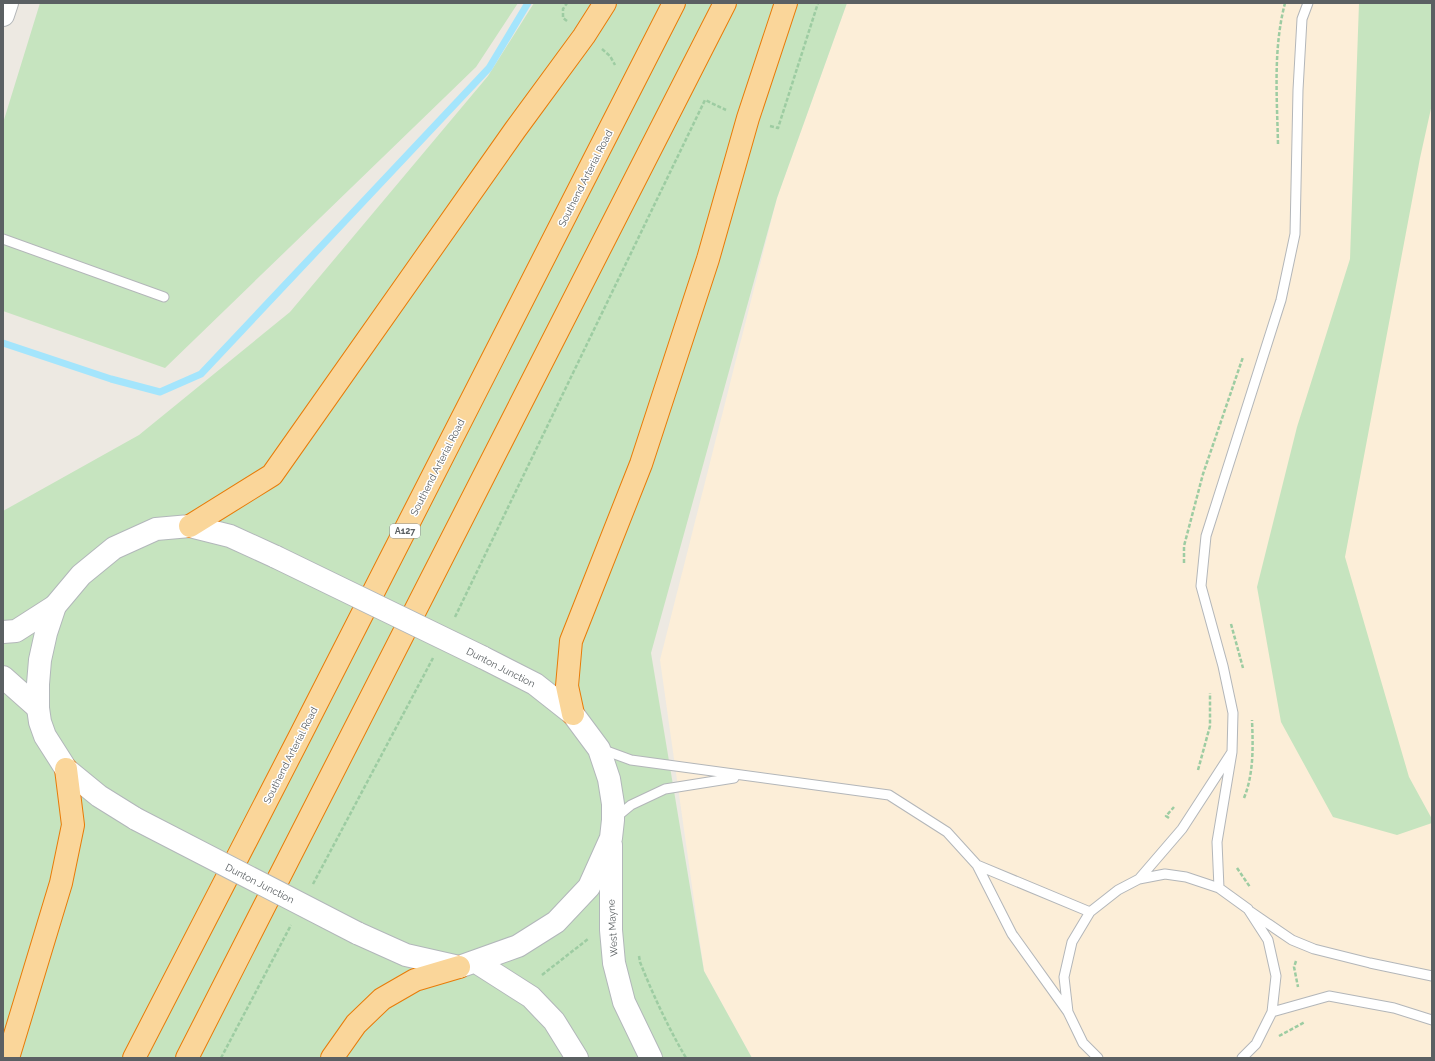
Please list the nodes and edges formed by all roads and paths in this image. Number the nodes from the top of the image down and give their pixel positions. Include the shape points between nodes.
1 (7, 3) edge
2 (605, 3) edge
3 (674, 3) edge
4 (725, 3) edge
5 (786, 3) edge
6 (818, 3) edge
7 (1308, 3) edge
8 (3, 15) edge
9 (730, 111) dead end
10 (766, 124) dead end
11 (3, 239) edge
12 (164, 297) dead end
13 (190, 526) junction
14 (54, 606) junction
15 (1229, 618) dead end
16 (453, 620) dead end
17 (3, 632) edge
18 (434, 656) dead end
19 (1243, 669) dead end
20 (3, 677) edge
21 (38, 708) junction
22 (1252, 713) dead end
23 (573, 714) junction
24 (599, 749) junction
25 (1232, 752) junction
26 (66, 769) junction
27 (743, 776) junction
28 (1243, 798) dead end
29 (612, 829) junction
30 (1236, 863) dead end
31 (977, 865) junction
32 (1139, 879) junction
33 (1219, 888) junction
34 (311, 889) dead end
35 (1251, 889) dead end
36 (1248, 909) junction
37 (1090, 912) junction
38 (292, 924) dead end
39 (591, 937) dead end
40 (638, 950) dead end
41 (467, 964) junction
42 (1294, 967) dead end
43 (545, 973) dead end
44 (1432, 976) edge
45 (1296, 977) dead end
46 (1068, 1012) junction
47 (1272, 1012) junction
48 (1432, 1020) edge
49 (1306, 1021) dead end
50 (1272, 1040) dead end
51 (8, 1058) edge
52 (134, 1058) edge
53 (187, 1058) edge
54 (220, 1058) edge
55 (332, 1058) edge
56 (578, 1058) edge
57 (651, 1058) edge
58 (686, 1058) edge
59 (1098, 1058) edge
60 (1242, 1058) edge

1 - 8 main road
2 - 13 highway via 272,475
3 - 52 highway, Southend Arterial Road / A127
4 - 53 highway
5 - 23 highway via 748,118 708,259 641,464 572,642 567,686
6 - 10 path via 778,128
7 - 25 lane via 1302,19 1298,90 1295,234 1281,300 1206,536 1201,586 1233,713
9 - 16 path via 705,100
11 - 12 lane
13 - 14 main road, Dunton Junction via 156,529 114,548 81,574
13 - 23 main road, Dunton Junction, bridge via 230,536 482,657 535,684
14 - 17 main road via 16,631
14 - 21 main road, Dunton Junction via 40,660
15 - 19 path
18 - 34 path
20 - 21 main road
21 - 26 main road, Dunton Junction via 45,736
22 - 28 path via 1253,747 1249,786
23 - 24 main road, Dunton Junction
24 - 27 lane via 631,760
24 - 29 main road, Dunton Junction via 609,779 613,804
25 - 32 lane via 1182,829
25 - 33 lane via 1217,842
26 - 41 main road, Dunton Junction, bridge via 99,796 136,819 357,933 406,955
26 - 51 highway via 74,825 61,883
27 - 29 lane via 665,789 631,806
27 - 31 lane via 889,795 947,832
29 - 41 main road, Dunton Junction via 589,887 556,922 518,946
29 - 57 main road, West Mayne via 611,930 614,963 624,1002
30 - 35 path via 1237,870
31 - 37 lane
31 - 46 lane via 1012,934
32 - 33 lane via 1165,874 1186,877
32 - 37 lane via 1118,890
33 - 36 lane
36 - 44 lane via 1292,940 1314,950
36 - 47 lane via 1268,940 1276,976
37 - 46 lane via 1072,942 1064,977
38 - 54 path
39 - 43 path
40 - 58 path via 654,998
41 - 55 highway via 415,980 382,999 356,1024
41 - 56 main road via 531,997 554,1022
42 - 45 path
46 - 59 lane via 1083,1043
47 - 48 lane via 1329,996 1394,1008
47 - 60 lane via 1256,1044
49 - 50 path

